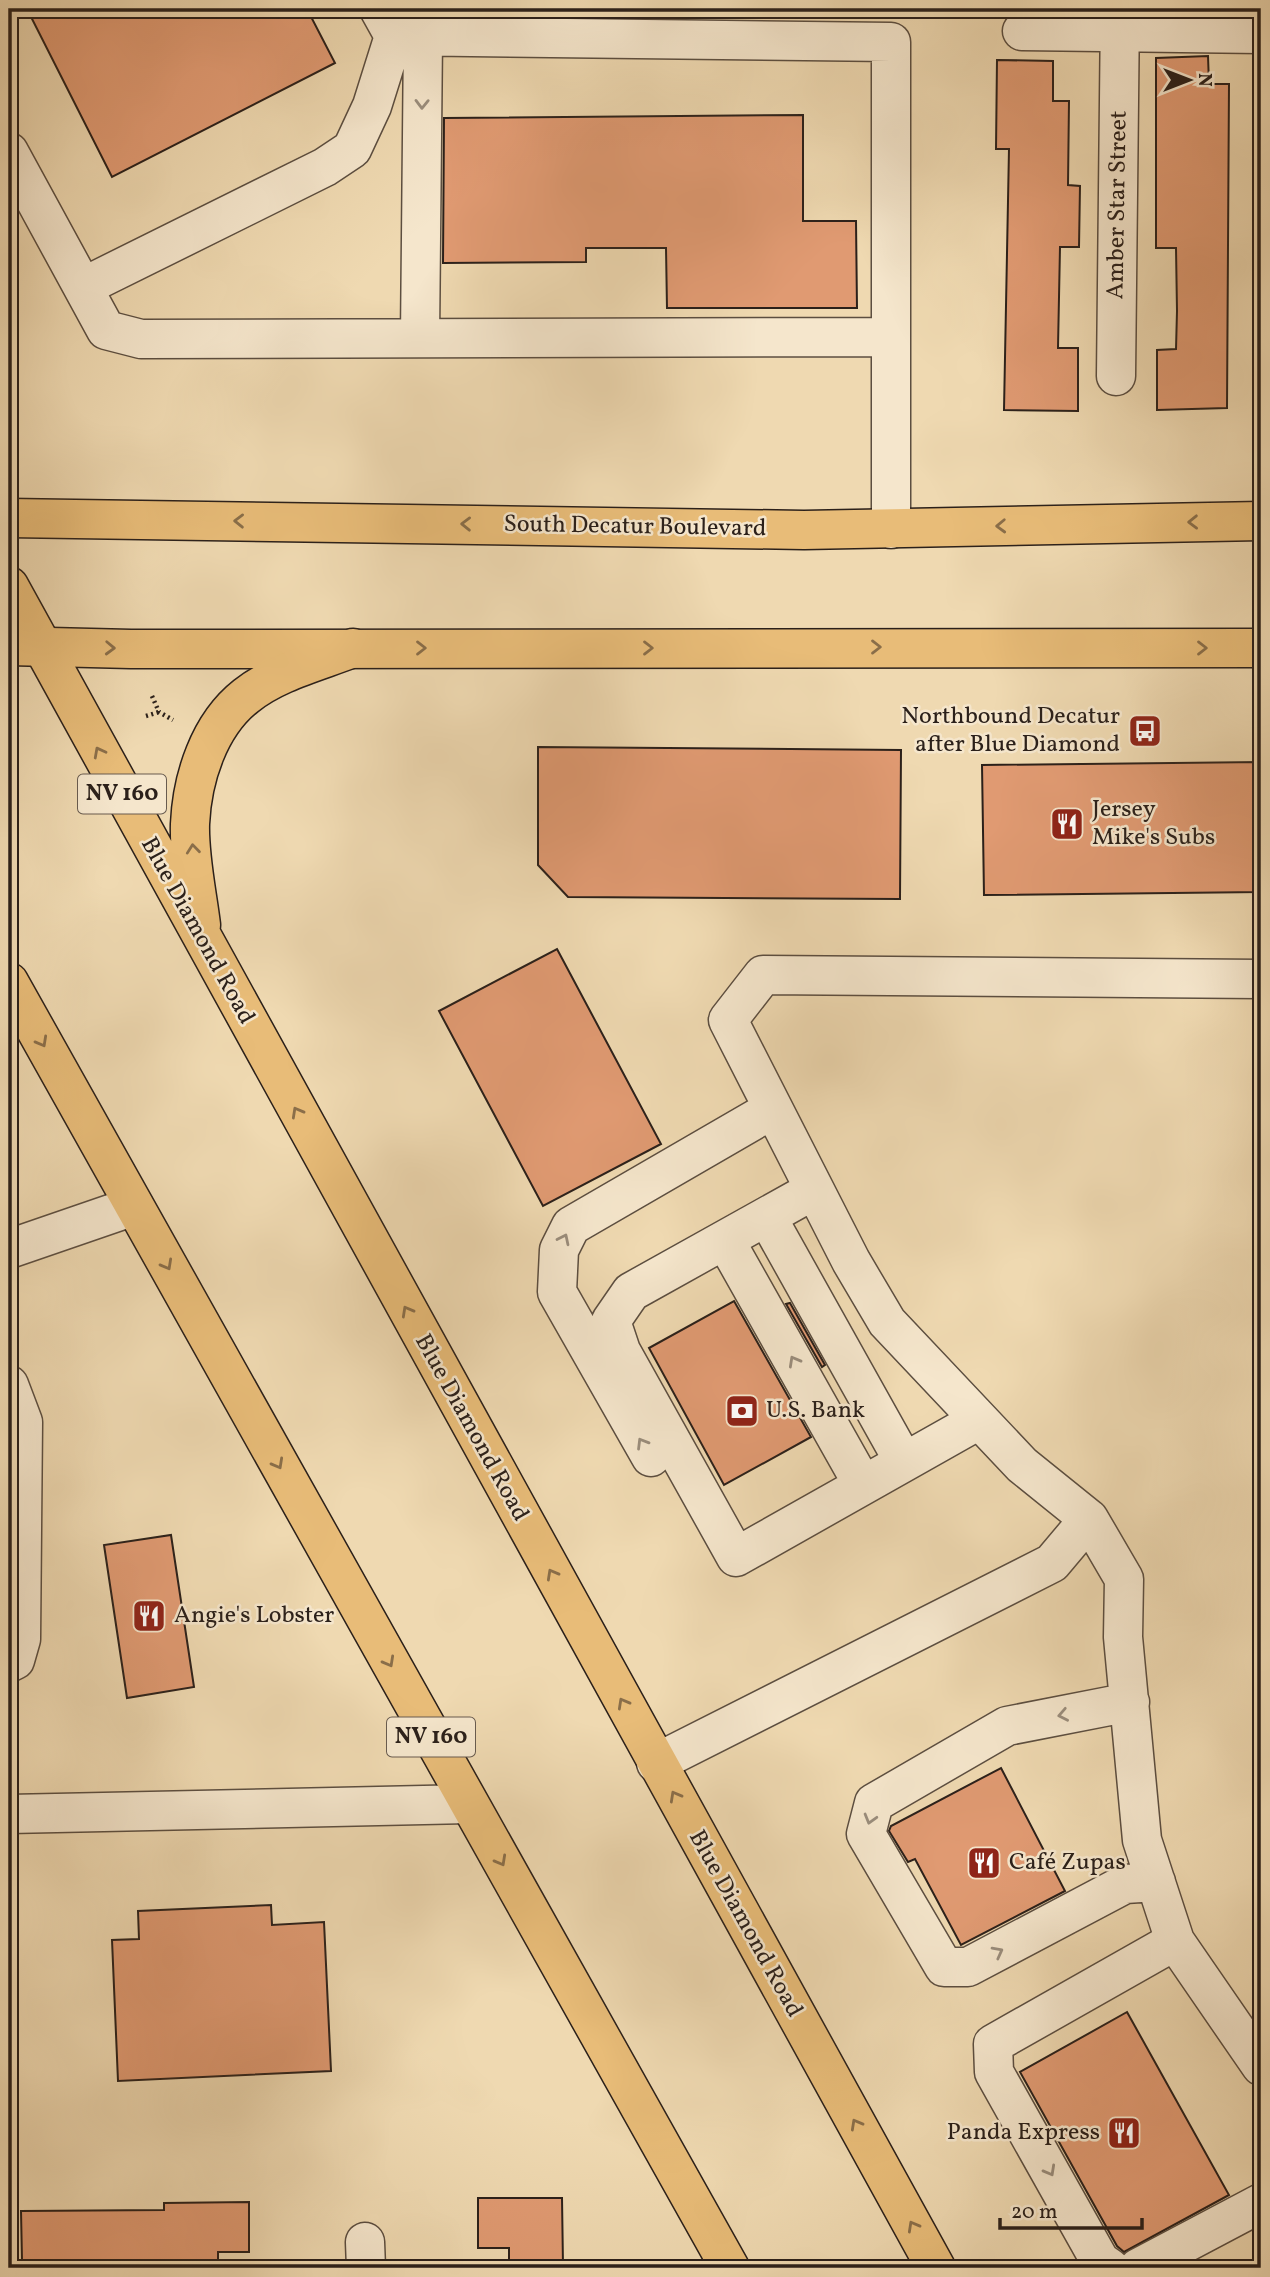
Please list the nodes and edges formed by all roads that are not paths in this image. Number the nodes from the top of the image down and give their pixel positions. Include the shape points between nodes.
1 (1119, 21) edge
2 (399, 27) edge
3 (1022, 32) dead end
4 (1261, 34) edge
5 (9, 152) edge
6 (83, 288) junction
7 (891, 337) junction
8 (420, 338) junction
9 (1116, 376) dead end
10 (9, 518) edge
11 (1261, 522) edge
12 (891, 529) junction
13 (9, 586) edge
14 (25, 646) edge
15 (353, 648) junction
16 (1261, 648) edge
17 (202, 941) junction
18 (1261, 979) edge
19 (9, 982) edge
20 (773, 1109) junction
21 (814, 1190) junction
22 (134, 1206) junction
23 (747, 1228) junction
24 (9, 1248) edge
25 (9, 1385) edge
26 (979, 1420) junction
27 (885, 1473) junction
28 (692, 1479) junction
29 (1089, 1519) junction
30 (9, 1663) edge
31 (1130, 1702) junction
32 (656, 1763) junction
33 (468, 1804) junction
34 (9, 1814) edge
35 (1156, 1882) junction
36 (1175, 1941) junction
37 (1261, 2066) edge
38 (1261, 2203) edge
39 (730, 2268) edge
40 (936, 2268) edge
41 (1110, 2268) edge
42 (1138, 2268) edge

1 - 3 street
1 - 4 street
1 - 9 street, Amber Star Street
2 - 6 street via 352,149
2 - 7 street via 891,42
2 -> 8 street
5 - 6 street
6 - 8 street via 106,330 141,339
7 - 8 street
7 - 12 street
12 -> 10 main road, South Decatur Boulevard
11 -> 12 main road, South Decatur Boulevard
13 - 14 main road, Blue Diamond Road / NV 160
14 -> 15 main road
17 -> 14 main road, Blue Diamond Road / NV 160
15 -> 16 main road
17 -> 15 main road via 190,824 201,765 217,724 246,695
32 -> 17 main road, Blue Diamond Road / NV 160
18 - 20 street via 763,975 728,1020
19 -> 22 main road, NV 160
20 - 21 street
28 -> 20 street via 661,1474 579,1336 557,1292 559,1250 571,1226
21 - 23 street
21 - 26 street via 887,1322
22 - 24 street
22 -> 33 main road, NV 160
27 -> 23 street
23 - 28 street via 631,1292 611,1321 621,1351
25 - 30 street via 23,1422 21,1639 15,1660
26 - 27 street
26 - 29 street via 1022,1465
27 - 28 street via 736,1557
29 - 31 street via 1124,1579 1123,1637
29 - 32 street via 1052,1563
31 - 35 street via 1142,1840
31 -> 35 street via 1007,1726 874,1803 866,1834 944,1967 968,1967 1125,1884
40 -> 32 main road, Blue Diamond Road / NV 160
33 - 34 street
33 -> 39 main road, NV 160
35 - 36 street
36 - 37 street
36 -> 41 street via 993,2044 994,2072 1100,2261
38 - 42 street

